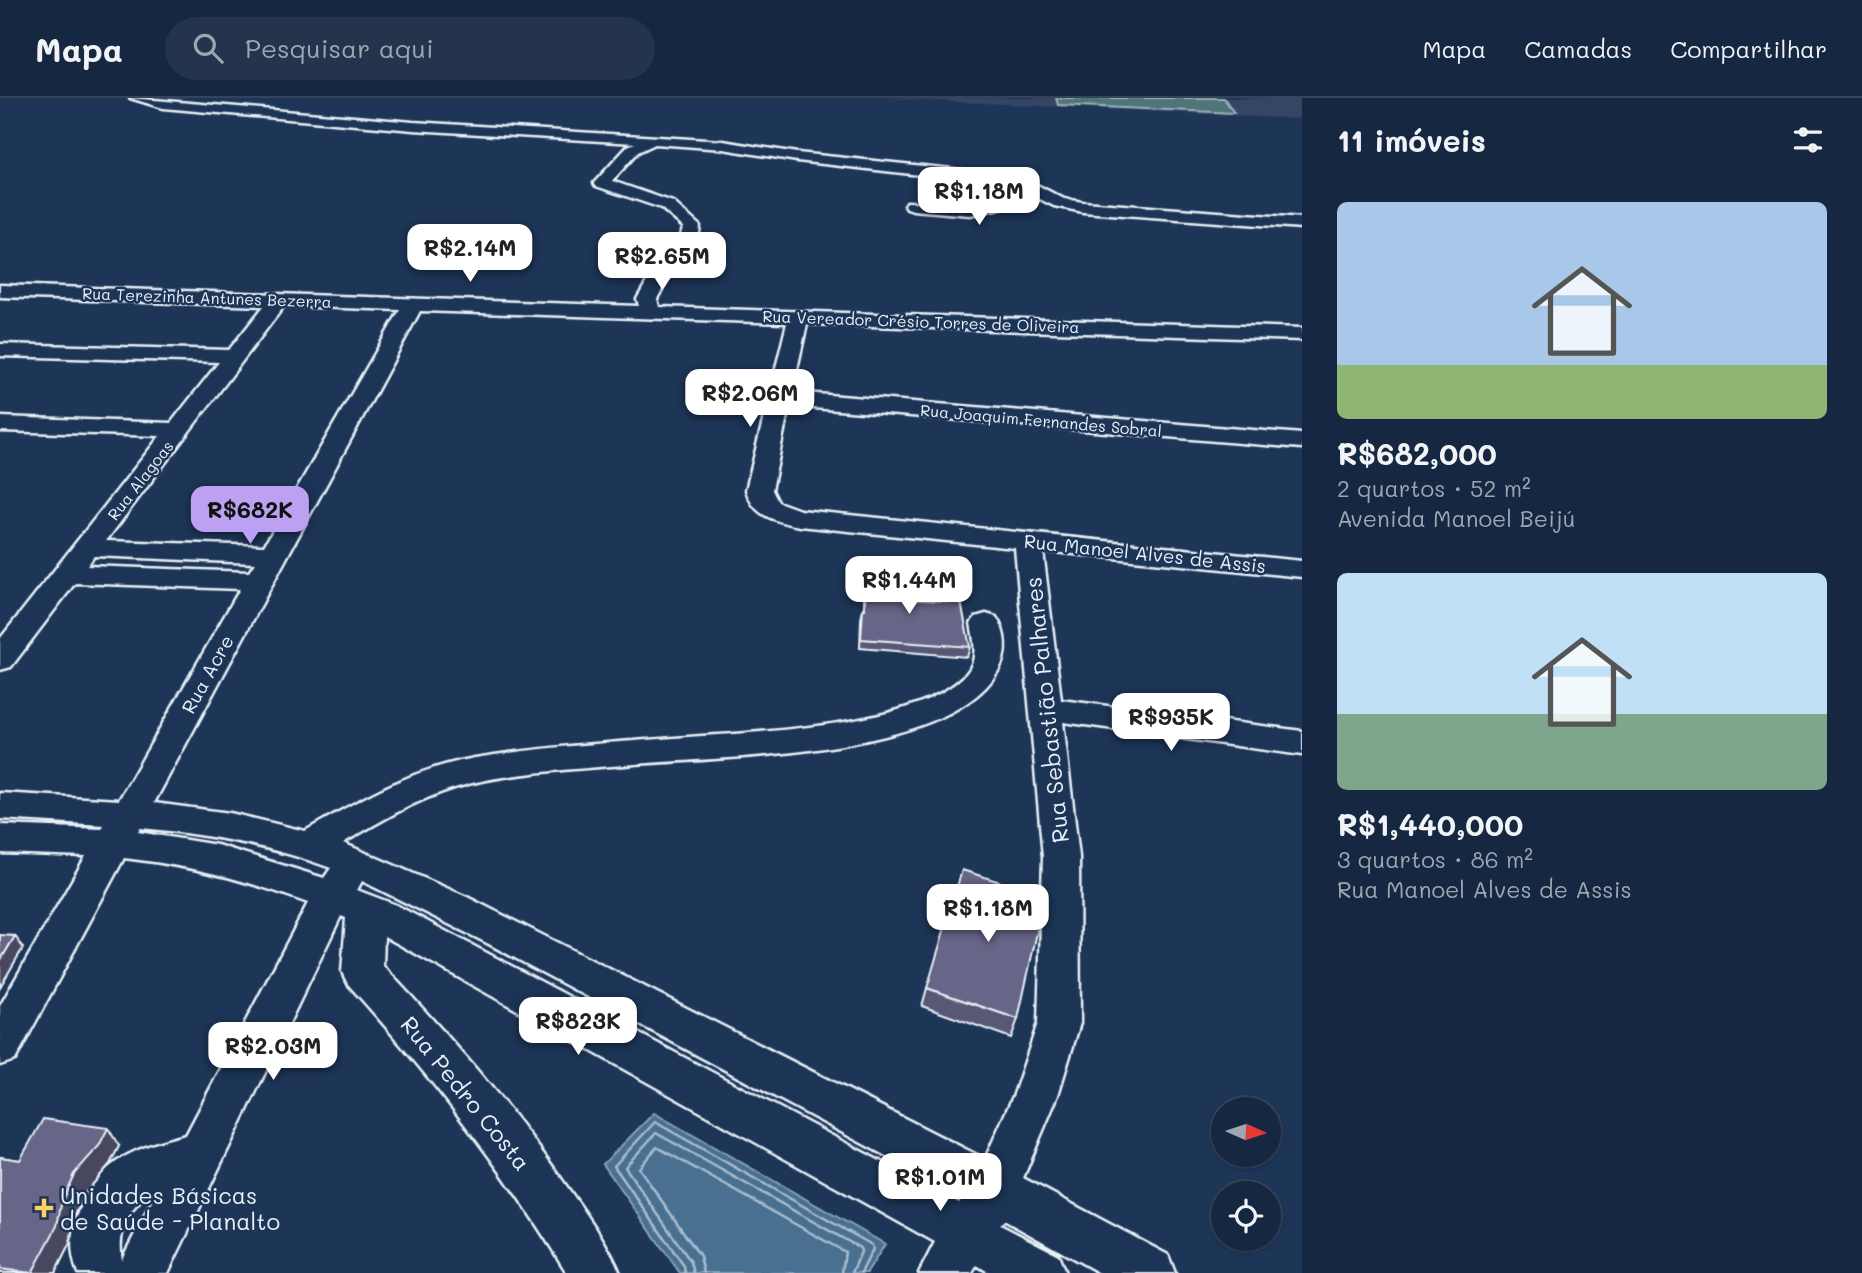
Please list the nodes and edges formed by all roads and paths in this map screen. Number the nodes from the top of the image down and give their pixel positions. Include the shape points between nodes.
1 (136, 98) edge
2 (653, 139) junction
3 (1041, 194) junction
4 (913, 205) dead end
5 (1302, 223) edge
6 (8, 291) edge
7 (279, 299) junction
8 (414, 303) junction
9 (0, 305) edge
10 (650, 312) junction
11 (798, 318) junction
12 (1302, 334) edge
13 (0, 349) edge
14 (235, 356) junction
15 (780, 398) junction
16 (5, 430) edge
17 (178, 430) junction
18 (1302, 441) edge
19 (1028, 541) junction
20 (87, 548) junction
21 (273, 555) junction
22 (1302, 569) edge
23 (67, 574) junction
24 (258, 581) junction
25 (986, 623) dead end
26 (0, 660) edge
27 (1047, 709) junction
28 (1302, 743) edge
29 (0, 806) edge
30 (121, 829) junction
31 (0, 839) edge
32 (308, 846) junction
33 (351, 889) junction
34 (0, 1046) edge
35 (201, 1154) junction
36 (995, 1188) junction
37 (968, 1233) junction
38 (103, 1273) edge
39 (142, 1273) edge
40 (595, 1273) edge
41 (944, 1273) edge
42 (1040, 1273) edge
43 (1150, 1273) edge

1 - 2 street via 413,126
2 - 3 street via 991,178
2 - 10 street via 633,149 602,183 667,205 692,226 688,250 659,277 647,299
3 - 4 street via 970,210
3 - 5 street via 1083,208
6 - 7 street, Rua Terezinha Antunes Bezerra
6 - 9 street
7 - 8 street, Rua Terezinha Antunes Bezerra
7 - 14 street, Rua Alagoas
8 - 10 street, Rua Vereador Crésio Torres de Oliveira
8 - 21 street, Rua Acre
10 - 11 street, Rua Vereador Crésio Torres de Oliveira
11 - 12 street, Rua Vereador Crésio Torres de Oliveira
11 - 15 street
13 - 14 street
14 - 17 street, Rua Alagoas
15 - 18 street, Rua Joaquim Fernandes Sobral
15 - 19 street, Rua Manoel Alves de Assis via 760,490 769,510
16 - 17 street
17 - 20 street, Rua Alagoas
19 - 22 street, Rua Manoel Alves de Assis
19 - 27 street, Rua Sebastião Palhares
20 - 21 street
20 - 23 street, Rua Alagoas
21 - 24 street, Rua Acre
23 - 24 street
23 - 26 street, Rua Alagoas
24 - 30 street, Rua Acre
25 - 32 street via 989,661 977,681 950,701 894,723 822,737 472,771 405,791
27 - 28 street
27 - 36 street, Rua Sebastião Palhares via 1061,858 1059,1023 1036,1095
29 - 30 street
30 - 31 street
30 - 32 street via 222,824
30 - 33 street via 252,869
30 - 34 street, Rua Acre
32 - 33 street
33 - 35 street
33 - 36 street via 421,891
33 - 37 street via 449,951
33 - 40 street, Rua Pedro Costa via 362,972 464,1084 556,1209
35 - 38 street via 136,1175 119,1190 96,1234 95,1252
35 - 39 street
36 - 37 street, Rua Sebastião Palhares
36 - 43 street
37 - 41 street, Rua Sebastião Palhares
37 - 42 street

